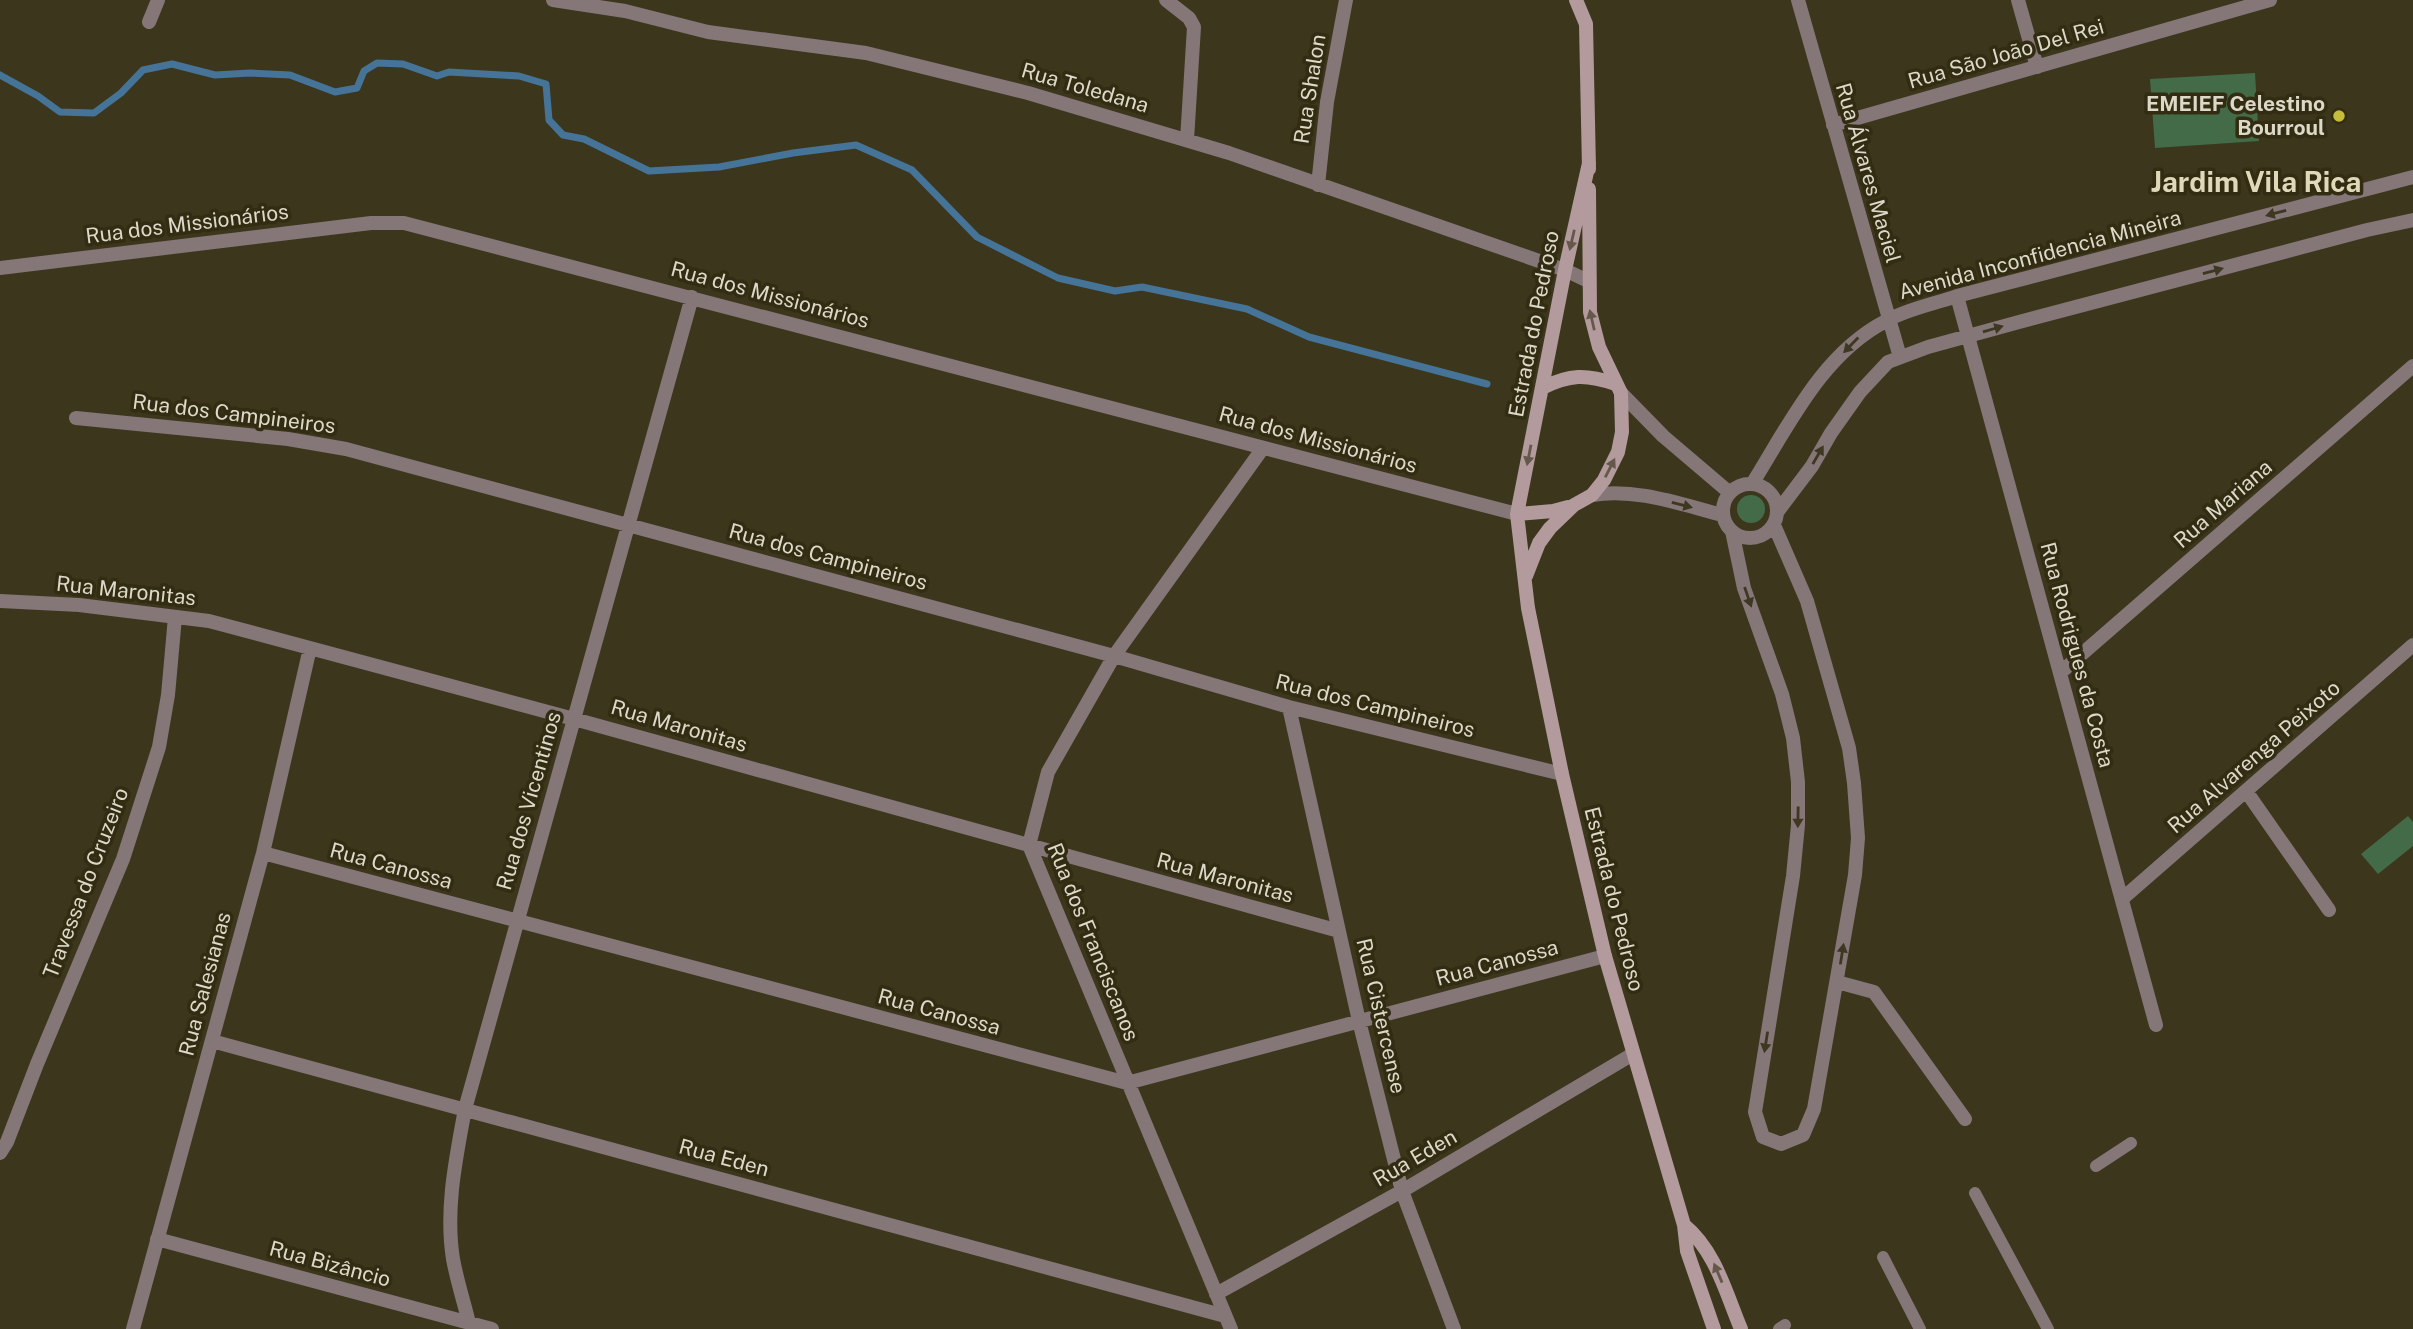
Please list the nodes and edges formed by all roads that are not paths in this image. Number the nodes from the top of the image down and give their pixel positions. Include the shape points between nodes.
1 (158, 0) edge
2 (553, 0) edge
3 (1167, 0) edge
4 (1346, 0) edge
5 (1576, 0) edge
6 (1798, 0) edge
7 (2018, 0) edge
8 (2270, 0) edge
9 (625, 5) edge
10 (149, 22) dead end
11 (2037, 67) junction
12 (1833, 125) junction
13 (1188, 140) junction
14 (1589, 163) junction
15 (2413, 177) edge
16 (1318, 185) junction
17 (2413, 220) edge
18 (0, 268) edge
19 (1565, 270) junction
20 (1588, 281) junction
21 (1957, 296) junction
22 (692, 297) junction
23 (1888, 319) junction
24 (1968, 336) junction
25 (1900, 357) junction
26 (2413, 366) edge
27 (1542, 388) junction
28 (1618, 388) junction
29 (76, 418) dead end
30 (1263, 448) junction
31 (1752, 484) junction
32 (1730, 493) junction
33 (1592, 495) junction
34 (1574, 505) junction
35 (1517, 514) junction
36 (1723, 515) junction
37 (1776, 518) junction
38 (628, 525) junction
39 (1732, 531) junction
40 (1525, 577) junction
41 (0, 601) edge
42 (175, 617) junction
43 (2413, 645) edge
44 (310, 648) junction
45 (1114, 656) junction
46 (2060, 673) junction
47 (1289, 707) junction
48 (574, 719) junction
49 (1562, 774) junction
50 (2246, 791) junction
51 (1029, 845) junction
52 (263, 853) junction
53 (2122, 899) junction
54 (2329, 910) dead end
55 (517, 922) junction
56 (1339, 931) junction
57 (1605, 956) junction
58 (1837, 982) junction
59 (1359, 1021) junction
60 (2156, 1025) dead end
61 (212, 1041) junction
62 (1633, 1054) junction
63 (1127, 1083) junction
64 (465, 1109) junction
65 (1965, 1119) dead end
66 (2131, 1143) dead end
67 (0, 1153) edge
68 (2096, 1166) dead end
69 (1402, 1191) junction
70 (1975, 1193) dead end
71 (1684, 1225) junction
72 (158, 1239) junction
73 (1882, 1257) dead end
74 (1216, 1294) junction
75 (1228, 1322) edge
76 (469, 1323) junction
77 (133, 1329) edge
78 (492, 1329) edge
79 (1454, 1329) edge
80 (1714, 1329) edge
81 (1741, 1329) edge
82 (1920, 1329) edge
83 (2048, 1329) edge

1 - 10 street
2 - 9 street, Rua Toledana
3 - 13 street via 1194,27
4 - 16 street, Rua Shalon via 1327,102
5 - 14 main road, Estrada do Pedroso via 1586,24
6 - 12 street, Rua Álvares Maciel
7 - 11 street
8 - 11 street, Rua São João Del Rei
9 - 13 street, Rua Toledana via 708,32 866,53 1028,93
11 - 12 street, Rua São João Del Rei
12 - 23 street, Rua Álvares Maciel
13 - 16 street, Rua Toledana
14 -> 19 main road, Estrada do Pedroso
14 - 20 main road, Estrada do Pedroso
15 -> 21 street, Avenida Inconfidencia Mineira
16 - 19 street, Rua Toledana
24 -> 17 street
18 - 22 street, Rua dos Missionários via 371,223 404,223
19 - 20 street, Rua Toledana
19 - 27 main road, Estrada do Pedroso
28 -> 20 main road, Estrada do Pedroso via 1599,347
21 - 23 street, Avenida Inconfidencia Mineira
21 - 24 street, Rua Rodrigues da Costa
22 - 30 street, Rua dos Missionários
22 - 38 street, Rua dos Vicentinos
23 - 25 street, Rua Álvares Maciel
23 -> 31 street, Avenida Inconfidencia Mineira via 1860,336 1817,380
24 - 25 street
24 - 46 street, Rua Rodrigues da Costa
37 -> 25 street via 1860,391 1888,362
26 - 46 street, Rua Mariana
27 - 28 main road via 1558,380 1594,377
27 -> 35 main road, Estrada do Pedroso
28 - 32 street via 1664,436
33 -> 28 main road, Estrada do Pedroso via 1618,452 1623,416
29 - 38 street, Rua dos Campineiros via 346,449
30 - 35 street, Rua dos Missionários
30 - 45 street, Rua dos Franciscanos
31 - 32 street
31 - 37 street via 1767,490 1776,503
32 - 36 street
33 - 34 main road, Estrada do Pedroso
33 -> 36 street via 1615,491 1639,494
34 - 35 main road
34 - 40 main road, Estrada do Pedroso via 1539,542
35 - 40 main road, Estrada do Pedroso
36 - 39 street
37 - 39 street via 1759,537
58 -> 37 street via 1858,838 1853,772 1807,601
38 - 45 street, Rua dos Campineiros
38 - 48 street, Rua dos Vicentinos
39 -> 58 street via 1744,588 1782,694 1798,782 1793,876 1755,1112 1763,1137 1781,1144 1803,1135 1814,1109
40 - 49 main road, Estrada do Pedroso
41 - 42 street, Rua Maronitas
42 - 44 street, Rua Maronitas via 209,621
42 - 67 street, Travessa do Cruzeiro via 169,695 159,747 135,821
43 - 50 street, Rua Alvarenga Peixoto
44 - 48 street, Rua Maronitas
44 - 52 street, Rua Salesianas
45 - 47 street, Rua dos Campineiros
45 - 51 street, Rua dos Franciscanos via 1048,772
46 - 53 street, Rua Rodrigues da Costa
47 - 49 street, Rua dos Campineiros
47 - 56 street, Rua Cistercense
48 - 51 street, Rua Maronitas
48 - 55 street, Rua dos Vicentinos
49 - 57 main road, Estrada do Pedroso
50 - 53 street, Rua Alvarenga Peixoto
50 - 54 street
51 - 56 street, Rua Maronitas
51 - 63 street, Rua dos Franciscanos
52 - 55 street, Rua Canossa
52 - 61 street, Rua Salesianas
53 - 60 street, Rua Rodrigues da Costa
55 - 63 street, Rua Canossa
55 - 64 street, Rua dos Vicentinos
56 - 59 street, Rua Cistercense
57 - 59 street, Rua Canossa
57 - 62 main road, Estrada do Pedroso
58 - 65 street via 1874,992
59 - 63 street, Rua Canossa
59 - 69 street, Rua Cistercense
61 - 64 street, Rua Eden
61 - 72 street, Rua Salesianas
62 - 69 street, Rua Eden
62 - 71 main road, Estrada do Pedroso
63 - 74 street, Rua dos Franciscanos
64 - 75 street, Rua Eden
64 - 76 street, Rua dos Vicentinos via 450,1218 453,1259
66 - 68 lane
69 - 74 street, Rua Eden
69 - 79 street, Rua Cistercense
70 - 83 lane
71 - 80 main road, Estrada do Pedroso via 1687,1251
81 -> 71 main road, Estrada do Pedroso via 1708,1250
72 - 76 street, Rua Bizâncio
72 - 77 street, Rua Salesianas
73 - 82 lane
74 - 75 street, Rua dos Franciscanos
76 - 78 street, Rua Bizâncio

